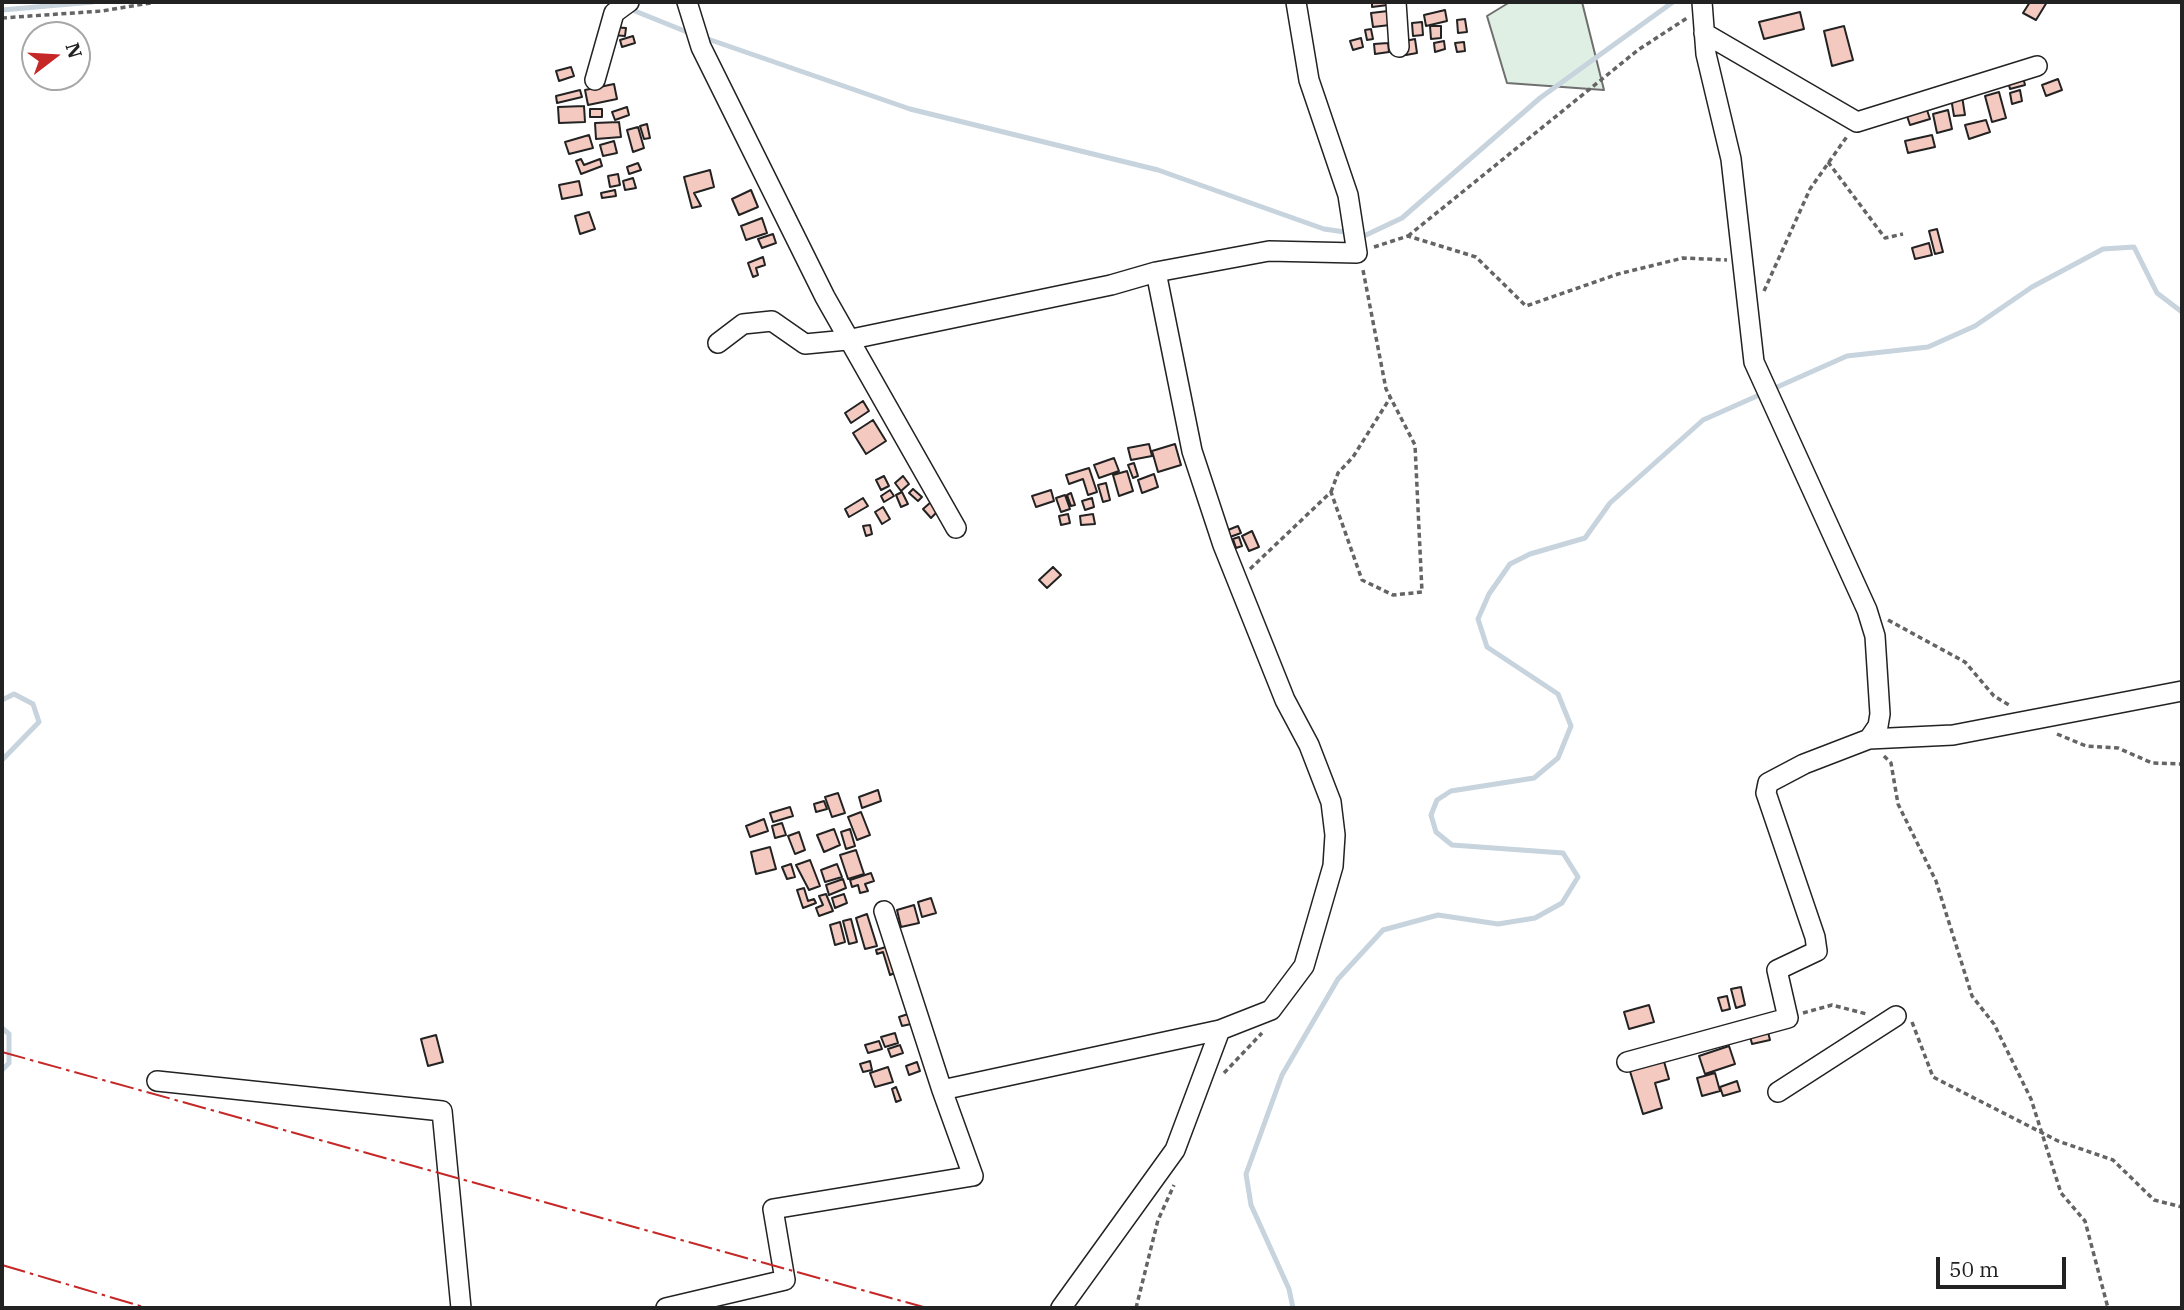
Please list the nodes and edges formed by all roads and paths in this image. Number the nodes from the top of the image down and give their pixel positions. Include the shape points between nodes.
1 (156, 2) edge
2 (687, 2) edge
3 (1296, 2) edge
4 (1396, 2) edge
5 (1702, 5) edge
6 (621, 7) edge
7 (2, 18) edge
8 (1704, 33) junction
9 (1399, 47) dead end
10 (2037, 66) dead end
11 (595, 80) dead end
12 (1857, 122) junction
13 (1828, 162) junction
14 (1903, 234) dead end
15 (1408, 236) junction
16 (1355, 240) junction
17 (1742, 260) junction
18 (1156, 272) junction
19 (1749, 324) junction
20 (848, 340) junction
21 (718, 343) dead end
22 (1390, 398) junction
23 (1331, 492) junction
24 (956, 528) dead end
25 (1239, 580) junction
26 (1867, 610) junction
27 (2182, 691) edge
28 (2028, 721) junction
29 (1869, 739) junction
30 (2182, 764) edge
31 (884, 911) dead end
32 (1896, 1016) junction
33 (1788, 1018) junction
34 (1266, 1029) dead end
35 (1220, 1030) junction
36 (1627, 1062) dead end
37 (1218, 1079) dead end
38 (157, 1081) dead end
39 (942, 1090) junction
40 (1778, 1092) dead end
41 (2040, 1132) junction
42 (1175, 1184) dead end
43 (2182, 1207) edge
44 (461, 1308) edge
45 (666, 1308) edge
46 (1061, 1308) edge
47 (1136, 1308) edge
48 (2108, 1308) edge

1 - 7 path
2 - 20 street via 701,47
3 - 16 street via 1309,80 1348,195
4 - 9 street
5 - 8 street
5 - 15 path via 1638,50
6 - 11 street
8 - 12 street
8 - 17 street via 1731,159
10 - 12 street
12 - 13 path
13 - 14 path via 1885,238
13 - 19 path via 1810,188
15 - 16 path
15 - 17 path via 1476,257 1526,306 1618,274 1683,258
16 - 18 street
16 - 22 path
17 - 19 street
18 - 20 street
18 - 25 street via 1192,451
19 - 26 street via 1754,362
20 - 21 street via 805,344 772,321 743,324
20 - 24 street
22 - 23 path via 1338,473
22 - 23 path via 1415,445 1422,592 1393,595 1362,580
23 - 25 path
25 - 35 street via 1284,700 1309,745 1331,802 1334,866 1304,966 1272,1010
26 - 28 path via 1965,662 1994,696
26 - 29 street via 1875,635 1880,714
27 - 28 street
28 - 29 street via 1953,735
28 - 30 path via 2086,746 2119,748 2152,763
29 - 33 street via 1768,783 1766,793 1817,951 1777,970
29 - 41 path via 1891,763 1898,804 1936,881 1972,996 1994,1024 2031,1100
31 - 39 street
32 - 33 path via 1832,1005
32 - 40 street
32 - 41 path via 1912,1022 1933,1077
33 - 36 street
34 - 37 path
35 - 39 street
35 - 46 street via 1175,1150
38 - 44 street via 442,1111
39 - 45 street via 973,1176 773,1209 785,1280
41 - 43 path via 2113,1160 2154,1200
41 - 48 path via 2061,1193 2085,1221
42 - 47 path via 1157,1220

